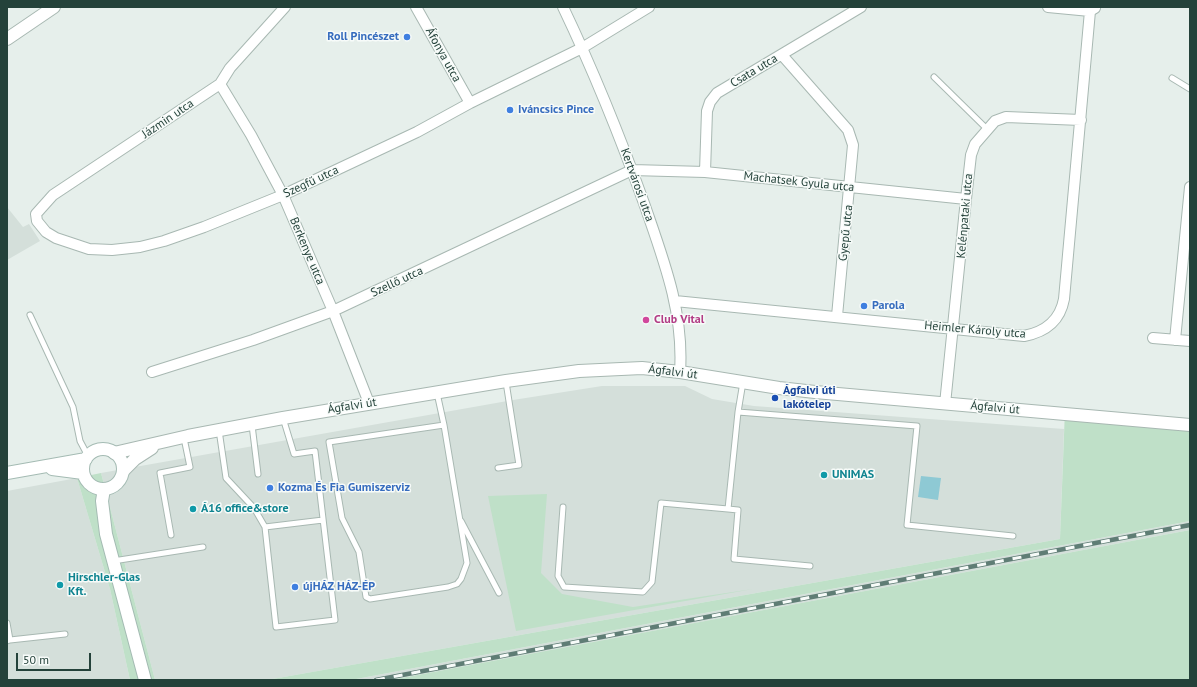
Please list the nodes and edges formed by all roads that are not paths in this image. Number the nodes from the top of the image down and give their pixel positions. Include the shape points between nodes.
1 (54, 7) edge
2 (285, 7) edge
3 (416, 7) edge
4 (563, 7) edge
5 (650, 7) edge
6 (860, 7) edge
7 (1048, 7) edge
8 (1093, 9) edge
9 (7, 39) edge
10 (582, 48) junction
11 (782, 55) junction
12 (934, 77) dead end
13 (1172, 78) dead end
14 (220, 84) junction
15 (1190, 89) edge
16 (470, 104) junction
17 (1081, 120) junction
18 (987, 130) junction
19 (632, 170) junction
20 (705, 172) junction
21 (1190, 186) edge
22 (850, 188) junction
23 (283, 195) junction
24 (966, 199) junction
25 (36, 214) joint
26 (675, 301) junction
27 (333, 311) junction
28 (30, 315) dead end
29 (837, 316) junction
30 (954, 329) junction
31 (1154, 338) dead end
32 (1175, 340) junction
33 (1190, 341) edge
34 (152, 372) dead end
35 (680, 372) junction
36 (506, 381) junction
37 (743, 382) junction
38 (437, 392) junction
39 (369, 403) junction
40 (945, 404) junction
41 (738, 412) junction
42 (283, 418) junction
43 (252, 424) junction
44 (444, 425) junction
45 (1190, 425) edge
46 (219, 430) junction
47 (184, 437) junction
48 (160, 443) junction
49 (114, 453) junction
50 (87, 457) junction
51 (498, 468) dead end
52 (123, 471) junction
53 (12, 472) edge
54 (83, 473) junction
55 (258, 474) dead end
56 (99, 488) junction
57 (563, 507) dead end
58 (728, 509) junction
59 (459, 517) junction
60 (322, 520) junction
61 (265, 527) junction
62 (171, 535) dead end
63 (1013, 536) dead end
64 (203, 547) dead end
65 (113, 561) junction
66 (810, 566) dead end
67 (499, 593) dead end
68 (7, 623) edge
69 (64, 634) dead end
70 (9, 641) edge
71 (145, 680) edge

1 - 9 street
2 - 14 street, Jázmin utca via 230,68
3 - 16 street, Áfonya utca
4 - 10 street, Kertvárosi utca
5 - 10 street, Szegfű utca
6 - 11 street, Csata utca
7 - 8 street
8 - 17 street, Heimler Károly utca
10 - 16 street, Szegfű utca
10 - 19 street, Kertvárosi utca
11 - 20 street, Csata utca via 717,93 710,102 707,111
11 - 22 street, Gyepű utca via 848,130 854,151
12 - 18 lane
13 - 15 lane
14 - 23 street, Berkenye utca
14 - 25 street, Jázmin utca via 53,196
16 - 23 street, Szegfű utca
17 - 18 street, Kelénpataki utca via 1006,117 995,122
17 - 30 street, Heimler Károly utca via 1064,299 1058,317 1038,333 1024,336
18 - 24 street, Kelénpataki utca via 975,144 971,155
19 - 20 street, Machatsek Gyula utca
19 - 26 street, Kertvárosi utca via 669,276
19 - 27 street, Szellő utca
20 - 22 street, Machatsek Gyula utca
21 - 32 street
22 - 24 street, Machatsek Gyula utca
22 - 29 street, Gyepű utca
23 - 25 street, Szegfű utca via 164,241 112,250 90,249 56,238 40,227
23 - 27 street, Berkenye utca
24 - 30 street, Kelénpataki utca
26 - 29 street, Heimler Károly utca
26 - 35 street, Kertvárosi utca via 680,338
27 - 34 street, Szellő utca
27 - 39 street, Berkenye utca
28 - 50 lane via 73,407 80,441
29 - 30 street, Heimler Károly utca
30 - 40 street, Kelénpataki utca
31 - 32 street
32 - 33 street
35 - 36 street, Ágfalvi út via 642,368 610,369
35 - 37 street, Ágfalvi út
36 - 38 street, Ágfalvi út
36 - 51 lane via 519,465
37 - 40 street, Ágfalvi út via 815,392
37 - 41 lane
38 - 39 street, Ágfalvi út
38 - 44 lane
39 - 42 street, Ágfalvi út
40 - 45 street, Ágfalvi út
41 - 58 lane
41 - 63 lane via 917,426 907,525
42 - 43 street, Ágfalvi út
42 - 60 lane via 294,454 315,451
43 - 46 street, Ágfalvi út
43 - 55 lane
44 - 59 lane
44 - 59 lane via 329,442 342,518 359,552 366,597 375,600 457,584 464,573 466,563
46 - 47 street, Ágfalvi út
46 - 61 lane via 226,478 254,508
47 - 48 street, Ágfalvi út
47 - 62 lane via 190,467 160,473
48 - 49 street, Ágfalvi út
48 - 52 street, Ágfalvi út via 135,459
49 - 50 street via 100,450
49 - 52 street via 121,461
50 - 53 street
50 - 54 street
52 - 56 street via 117,484
53 - 54 street via 58,468
54 - 56 street via 86,479
56 - 65 street via 103,520
57 - 58 lane via 558,576 564,586 643,592 652,582 662,503
58 - 66 lane via 738,510 734,559
59 - 67 lane
60 - 61 lane
60 - 61 lane via 335,620 276,627
64 - 65 lane
65 - 71 street
68 - 70 lane
69 - 70 lane

